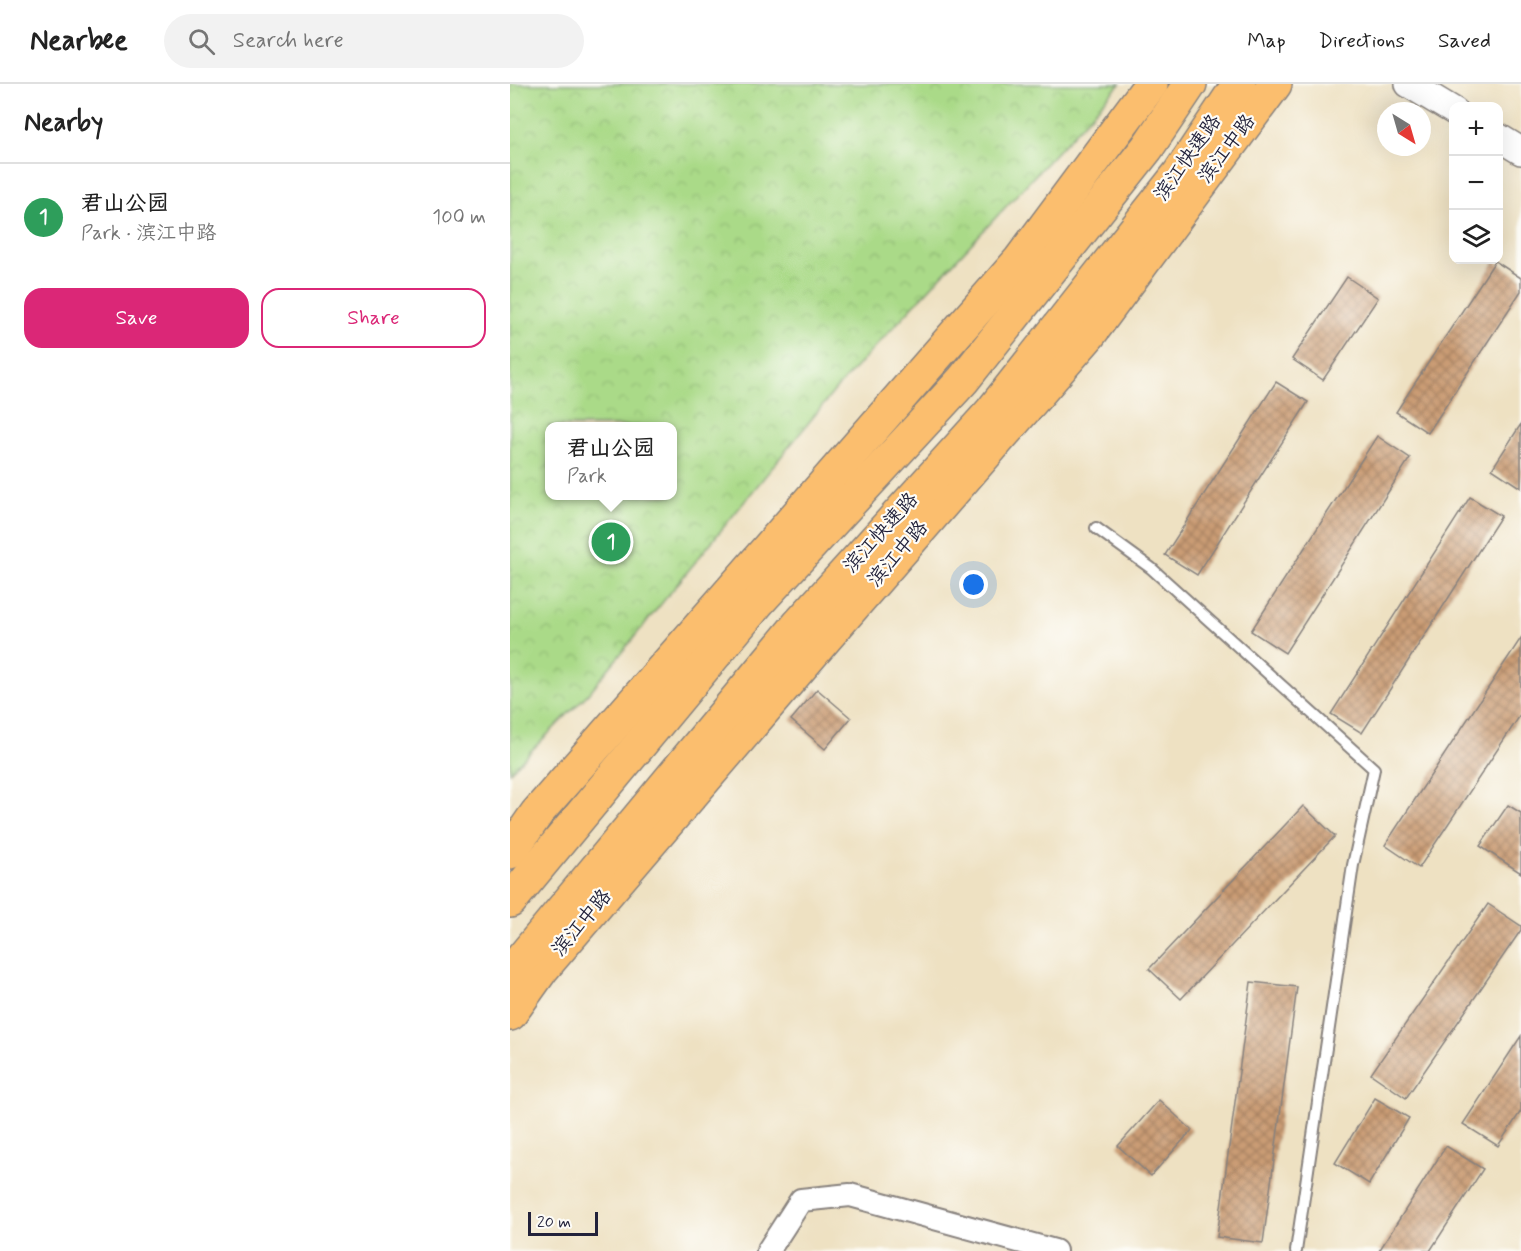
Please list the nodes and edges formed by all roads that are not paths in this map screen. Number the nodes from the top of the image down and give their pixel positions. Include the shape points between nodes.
1 (1151, 84) edge
2 (1190, 84) edge
3 (1239, 84) edge
4 (1275, 84) edge
5 (1409, 84) edge
6 (1449, 108) edge
7 (1503, 140) edge
8 (1521, 151) edge
9 (1096, 528) dead end
10 (510, 852) edge
11 (510, 901) edge
12 (510, 973) edge
13 (510, 1014) edge
14 (768, 1251) edge
15 (1054, 1251) edge
16 (1296, 1251) edge

1 - 10 main road via 1020,260 537,813
2 - 11 main road, 滨江快速路 via 1147,148 963,380 759,601
3 - 12 main road, 滨江快速路 via 1179,174 992,411 799,624
4 - 13 main road, 滨江中路 via 1089,335 542,969
5 - 6 street
7 - 8 street
9 - 16 lane via 1151,568 1374,769 1353,865
14 - 15 street via 801,1200 849,1195

